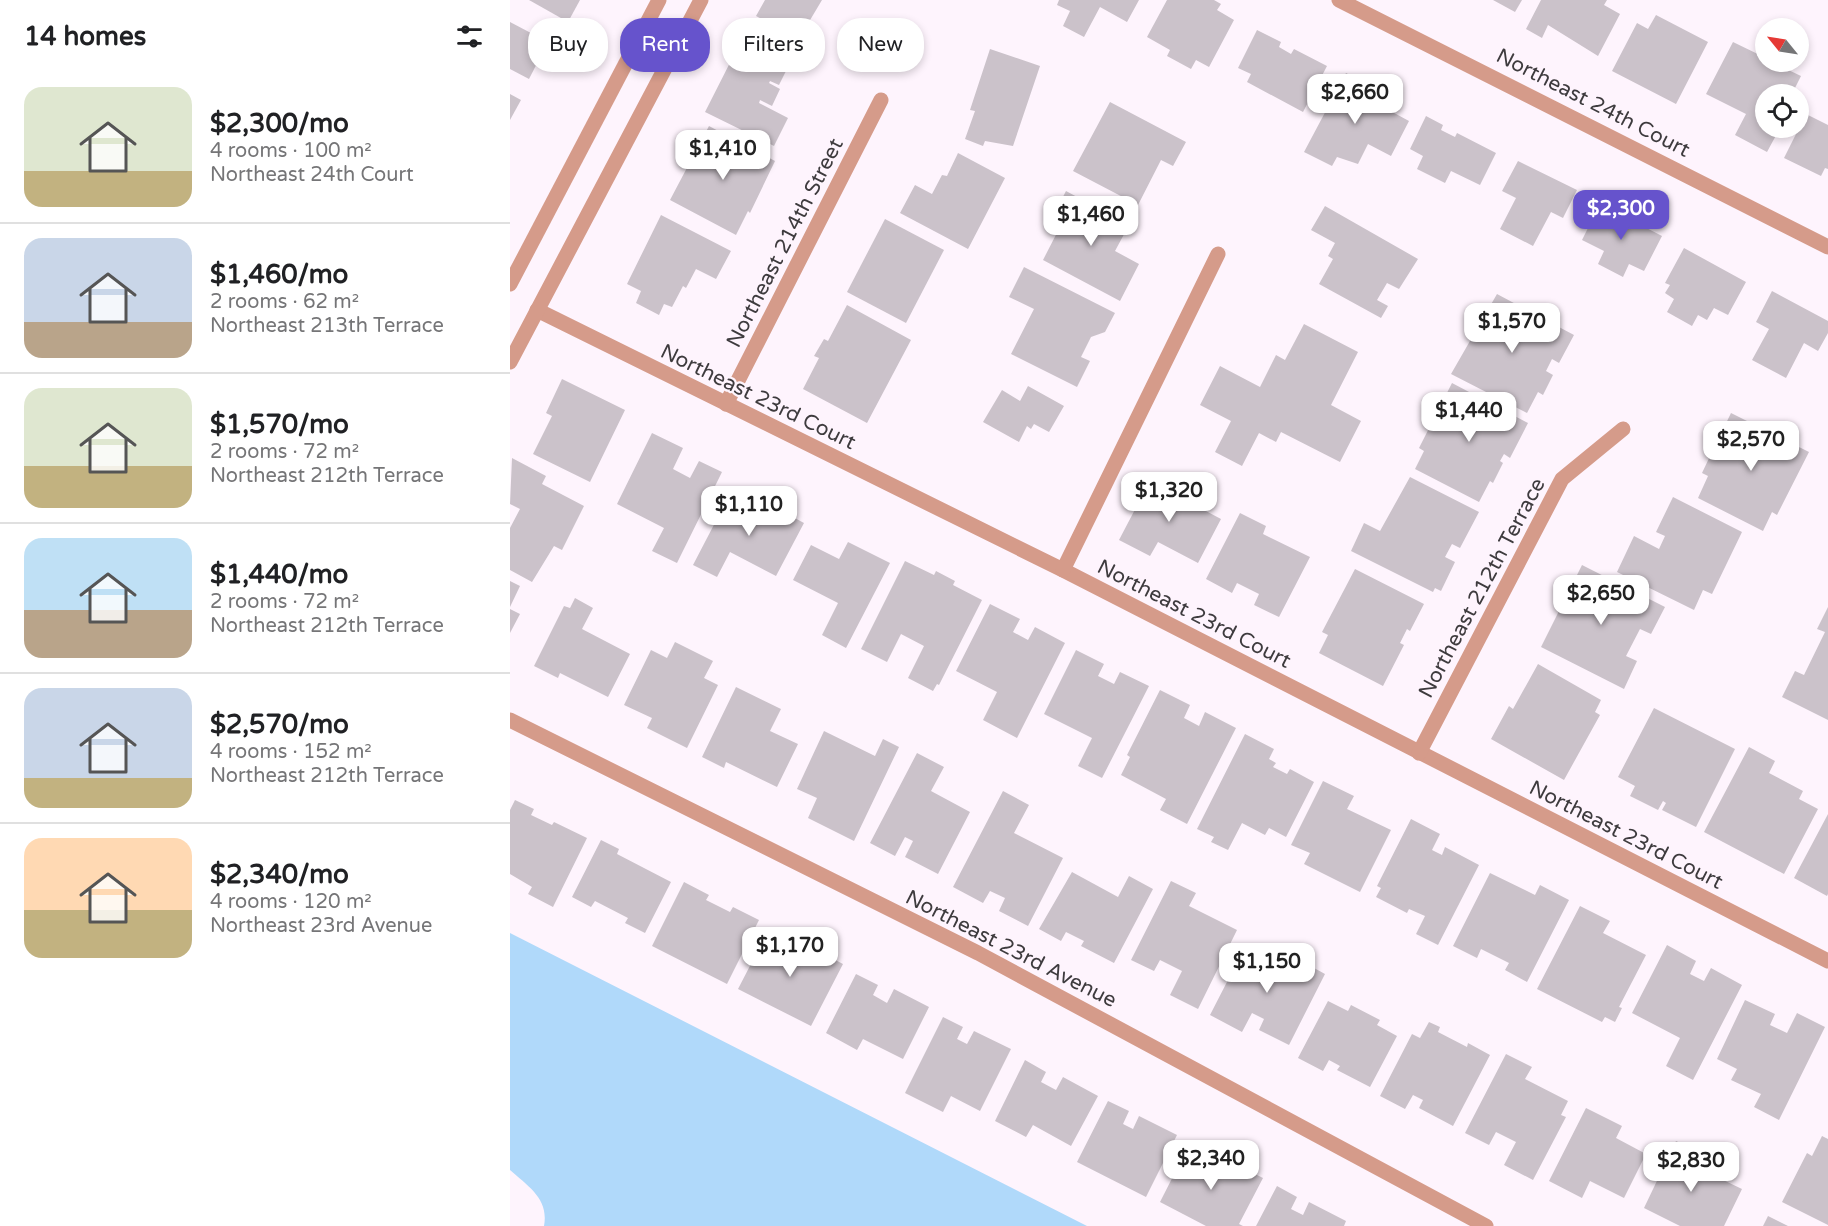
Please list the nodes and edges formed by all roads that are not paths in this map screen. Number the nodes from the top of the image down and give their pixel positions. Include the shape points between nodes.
1 (659, 0) edge
2 (701, 0) edge
3 (1339, 0) edge
4 (880, 99) dead end
5 (1828, 247) edge
6 (1218, 254) dead end
7 (510, 284) edge
8 (537, 310) junction
9 (510, 362) edge
10 (726, 404) junction
11 (1623, 429) dead end
12 (1064, 570) junction
13 (510, 720) edge
14 (1419, 753) junction
15 (1828, 961) edge
16 (1486, 1226) edge

1 - 7 street
2 - 8 street
3 - 5 street, Northeast 24th Court
4 - 10 street, Northeast 214th Street
6 - 12 street
8 - 9 street
8 - 10 street, Northeast 23rd Court
10 - 12 street, Northeast 23rd Court
11 - 14 street, Northeast 212th Terrace via 1562,479
12 - 14 street, Northeast 23rd Court
13 - 16 street, Northeast 23rd Avenue via 978,953
14 - 15 street, Northeast 23rd Court

